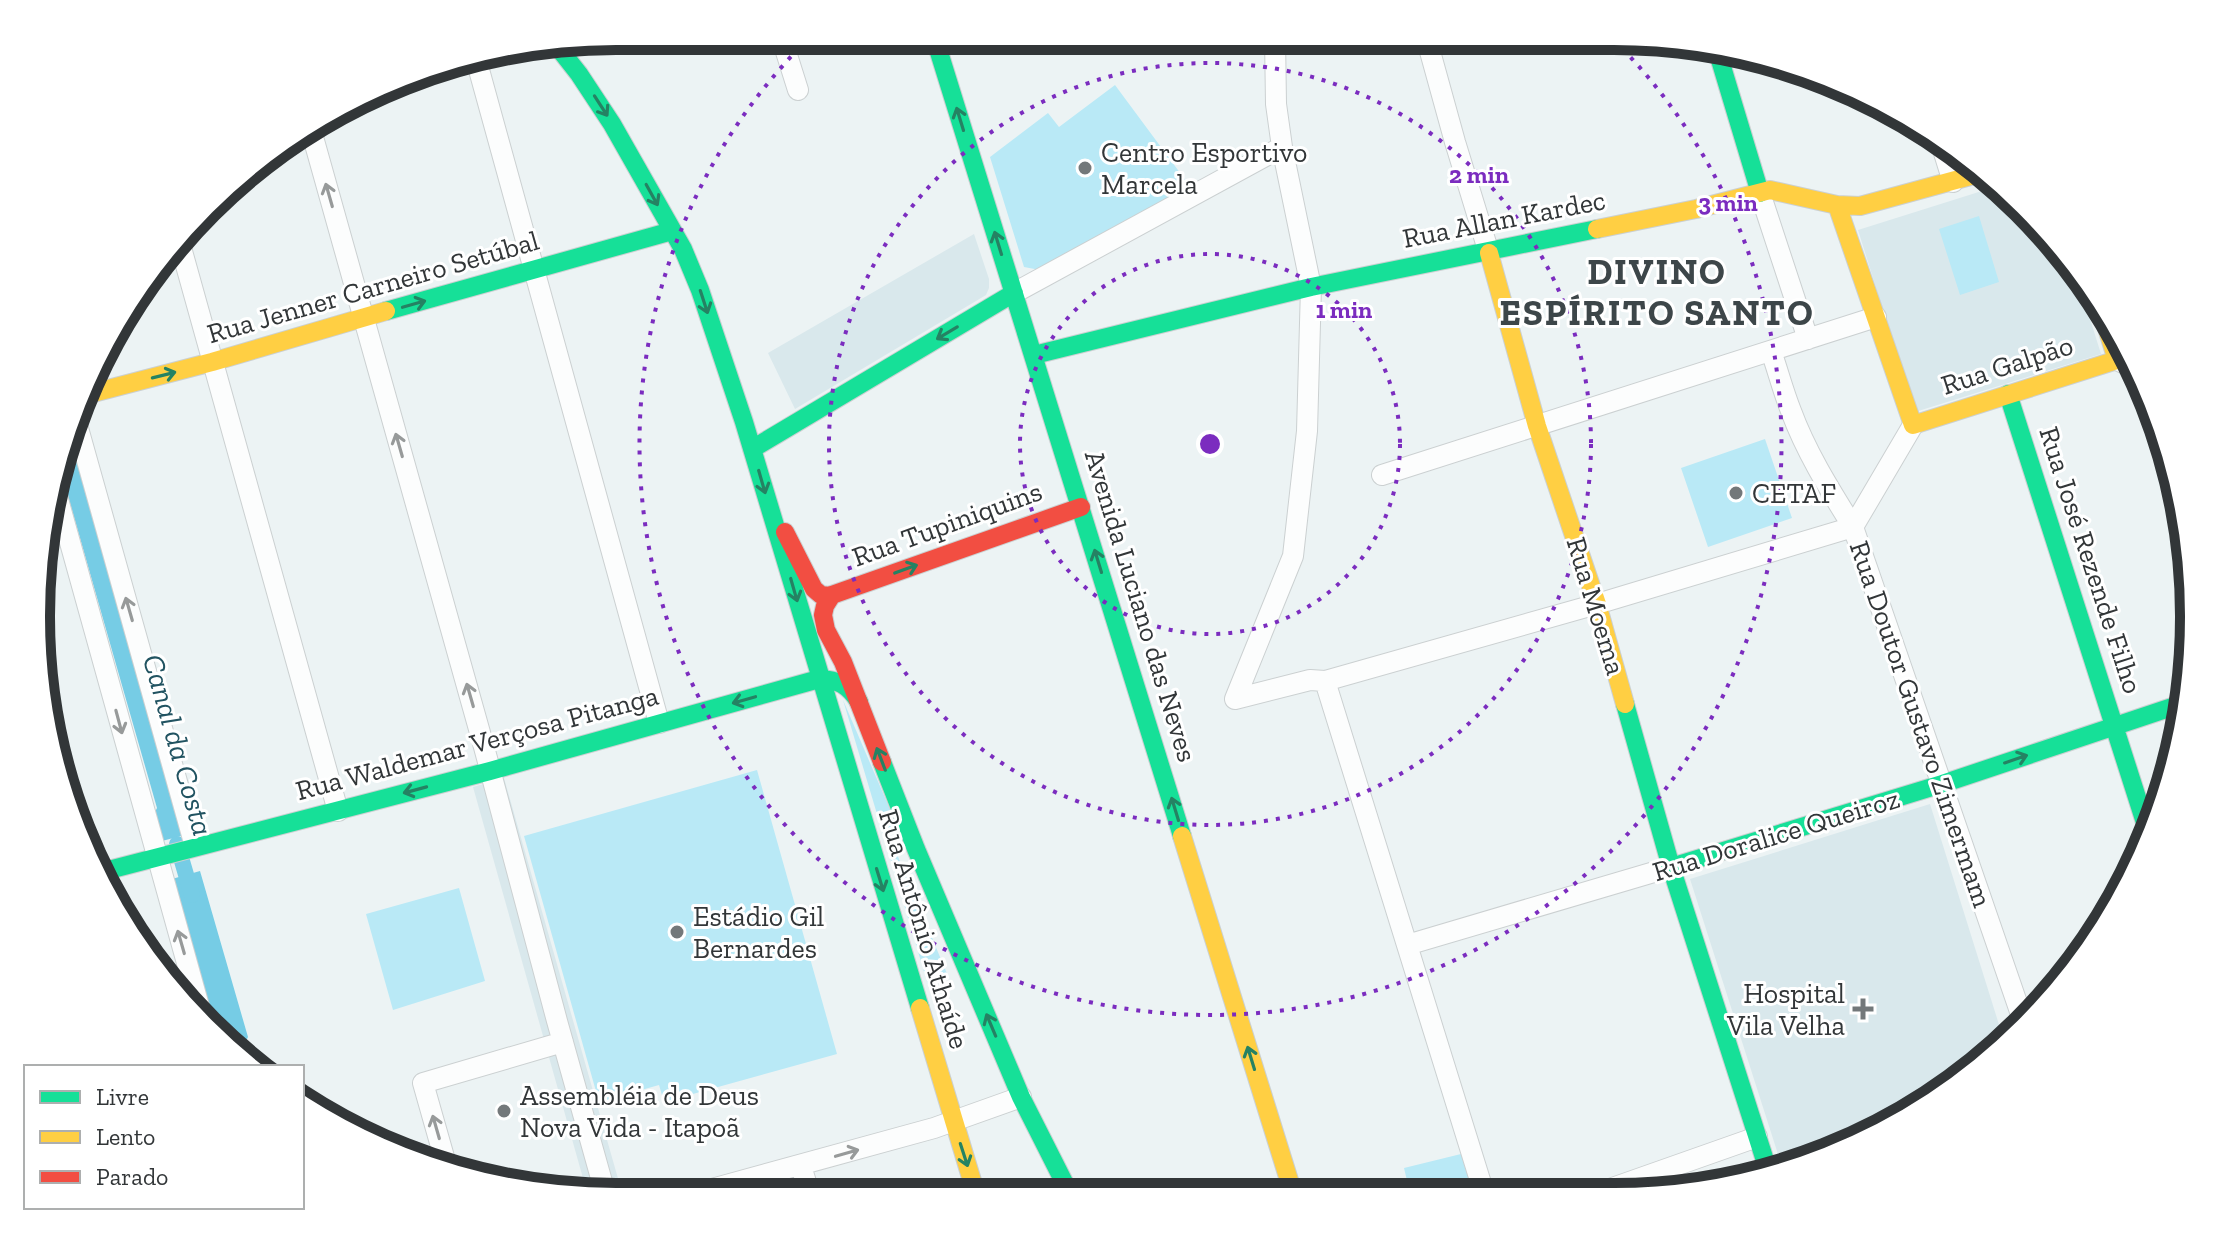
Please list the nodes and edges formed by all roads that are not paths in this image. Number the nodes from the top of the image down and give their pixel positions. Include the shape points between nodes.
1 (785, 50) edge
2 (938, 50) edge
3 (1275, 50) edge
4 (1430, 50) edge
5 (562, 53) edge
6 (1720, 60) edge
7 (478, 67) edge
8 (798, 90) dead end
9 (313, 138) edge
10 (1282, 147) junction
11 (1946, 158) edge
12 (1970, 177) edge
13 (1953, 182) junction
14 (1760, 193) junction
15 (1837, 205) junction
16 (672, 231) junction
17 (183, 253) edge
18 (1489, 253) junction
19 (533, 270) junction
20 (1311, 287) junction
21 (1014, 293) junction
22 (1876, 317) junction
23 (364, 319) junction
24 (1808, 339) junction
25 (1771, 351) junction
26 (2115, 352) edge
27 (1034, 355) junction
28 (2117, 360) joint
29 (212, 362) junction
30 (97, 392) edge
31 (2008, 394) junction
32 (1913, 425) junction
33 (1537, 426) junction
34 (80, 435) edge
35 (752, 449) junction
36 (1382, 475) dead end
37 (1081, 507) junction
38 (61, 508) edge
39 (772, 515) junction
40 (1853, 527) junction
41 (832, 595) junction
42 (1597, 604) junction
43 (819, 679) junction
44 (1325, 681) junction
45 (859, 702) junction
46 (2172, 707) edge
47 (659, 723) junction
48 (2115, 725) junction
49 (490, 771) junction
50 (1942, 784) junction
51 (338, 811) junction
52 (2143, 817) edge
53 (192, 846) junction
54 (159, 856) junction
55 (1671, 867) junction
56 (109, 870) edge
57 (1407, 945) junction
58 (196, 996) edge
59 (2020, 1011) edge
60 (563, 1042) junction
61 (1021, 1097) junction
62 (953, 1122) junction
63 (1757, 1137) junction
64 (444, 1156) edge
65 (1765, 1162) edge
66 (801, 1166) junction
67 (602, 1183) edge
68 (736, 1183) edge
69 (806, 1183) edge
70 (972, 1183) edge
71 (1064, 1183) edge
72 (1290, 1183) edge
73 (1481, 1183) edge
74 (1628, 1183) edge

1 - 8 street
21 -> 2 street, Avenida Luciano das Neves
3 - 10 street
4 - 18 street, Rua Moema
5 -> 16 street, Rua Antônio Athaíde via 601,106
6 - 14 street
7 - 19 street
23 -> 9 street
10 - 20 street
10 - 21 street
11 - 13 street
12 - 13 street, Rua Allan Kardec
13 - 15 street, Rua Allan Kardec via 1872,204
14 - 15 street, Rua Allan Kardec via 1770,190
14 - 18 street, Rua Allan Kardec
14 - 24 street
15 - 22 street
16 - 19 street, Rua Jenner Carneiro Setúbal
16 -> 35 street, Rua Antônio Athaíde via 700,290
17 - 29 street
18 - 20 street, Rua Allan Kardec
18 - 33 street, Rua Moema
23 -> 19 street, Rua Jenner Carneiro Setúbal
19 - 47 street
20 - 27 street, Rua Allan Kardec
20 - 44 street via 1307,431 1293,556 1235,699
21 - 27 street, Avenida Luciano das Neves
21 -> 35 street
22 - 24 street
22 - 32 street
23 - 29 street, Rua Jenner Carneiro Setúbal
49 -> 23 street
24 - 25 street
25 - 33 street
25 - 40 street via 1791,412
26 - 28 street
27 - 37 street, Avenida Luciano das Neves
28 - 31 street, Rua Galpão
30 -> 29 street, Rua Jenner Carneiro Setúbal
29 - 51 street
31 - 32 street, Rua Galpão
31 - 48 street, Rua José Rezende Filho
32 - 40 street, Rua Doutor Gustavo Zimermam
33 - 36 street
33 - 42 street, Rua Moema
53 -> 34 street
35 -> 39 street, Rua Antônio Athaíde
41 -> 37 street, Rua Tupiniquins
72 -> 37 street, Avenida Luciano das Neves
38 -> 54 street
39 - 41 street via 814,589
39 -> 43 street, Rua Antônio Athaíde
40 - 42 street
40 - 50 street, Rua Doutor Gustavo Zimermam
41 - 45 street via 823,615 826,630
42 - 44 street
42 - 55 street, Rua Moema
43 - 45 street via 843,683
43 -> 47 street, Rua Waldemar Verçosa Pitanga
43 -> 62 street, Rua Antônio Athaíde
44 - 57 street
61 -> 45 street
46 - 48 street, Rua Doralice Queiroz
47 - 49 street, Rua Waldemar Verçosa Pitanga
50 -> 48 street, Rua Doralice Queiroz
48 - 52 street, Rua José Rezende Filho
49 -> 51 street, Rua Waldemar Verçosa Pitanga
49 - 60 street
50 - 55 street, Rua Doralice Queiroz
50 - 59 street, Rua Doutor Gustavo Zimermam
51 - 53 street, Rua Waldemar Verçosa Pitanga
53 - 54 street, Rua Waldemar Verçosa Pitanga
54 - 56 street, Rua Waldemar Verçosa Pitanga
58 -> 54 street
55 - 57 street, Rua Doralice Queiroz
55 - 63 street, Rua Moema
57 - 73 street
64 -> 60 street via 423,1083
60 - 67 street
61 - 62 street
61 - 71 street
66 -> 62 street
62 -> 70 street, Rua Antônio Athaíde
63 - 65 street, Rua Moema
63 - 74 street
66 - 68 street
66 - 69 street

